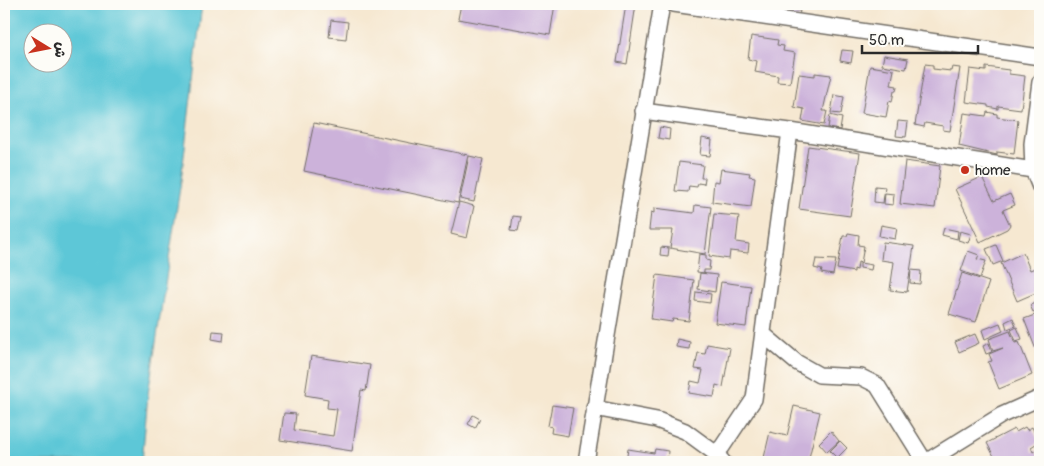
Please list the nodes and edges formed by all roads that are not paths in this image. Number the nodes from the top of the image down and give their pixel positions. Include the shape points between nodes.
1 (662, 4) edge
2 (674, 4) edge
3 (1040, 57) edge
4 (1040, 82) edge
5 (643, 111) junction
6 (790, 131) junction
7 (1033, 170) junction
8 (1040, 187) edge
9 (764, 335) junction
10 (1040, 398) edge
11 (594, 408) junction
12 (719, 458) edge
13 (586, 462) edge
14 (926, 462) edge

1 - 5 street
2 - 3 street
4 - 7 street via 1032,144
5 - 6 street
5 - 11 street
6 - 7 street
6 - 9 street
7 - 8 street
9 - 12 street via 754,399 722,447
9 - 14 street via 796,362 819,375 861,377 877,385
10 - 14 street via 1002,415
11 - 12 street via 657,420 685,431
11 - 13 street

